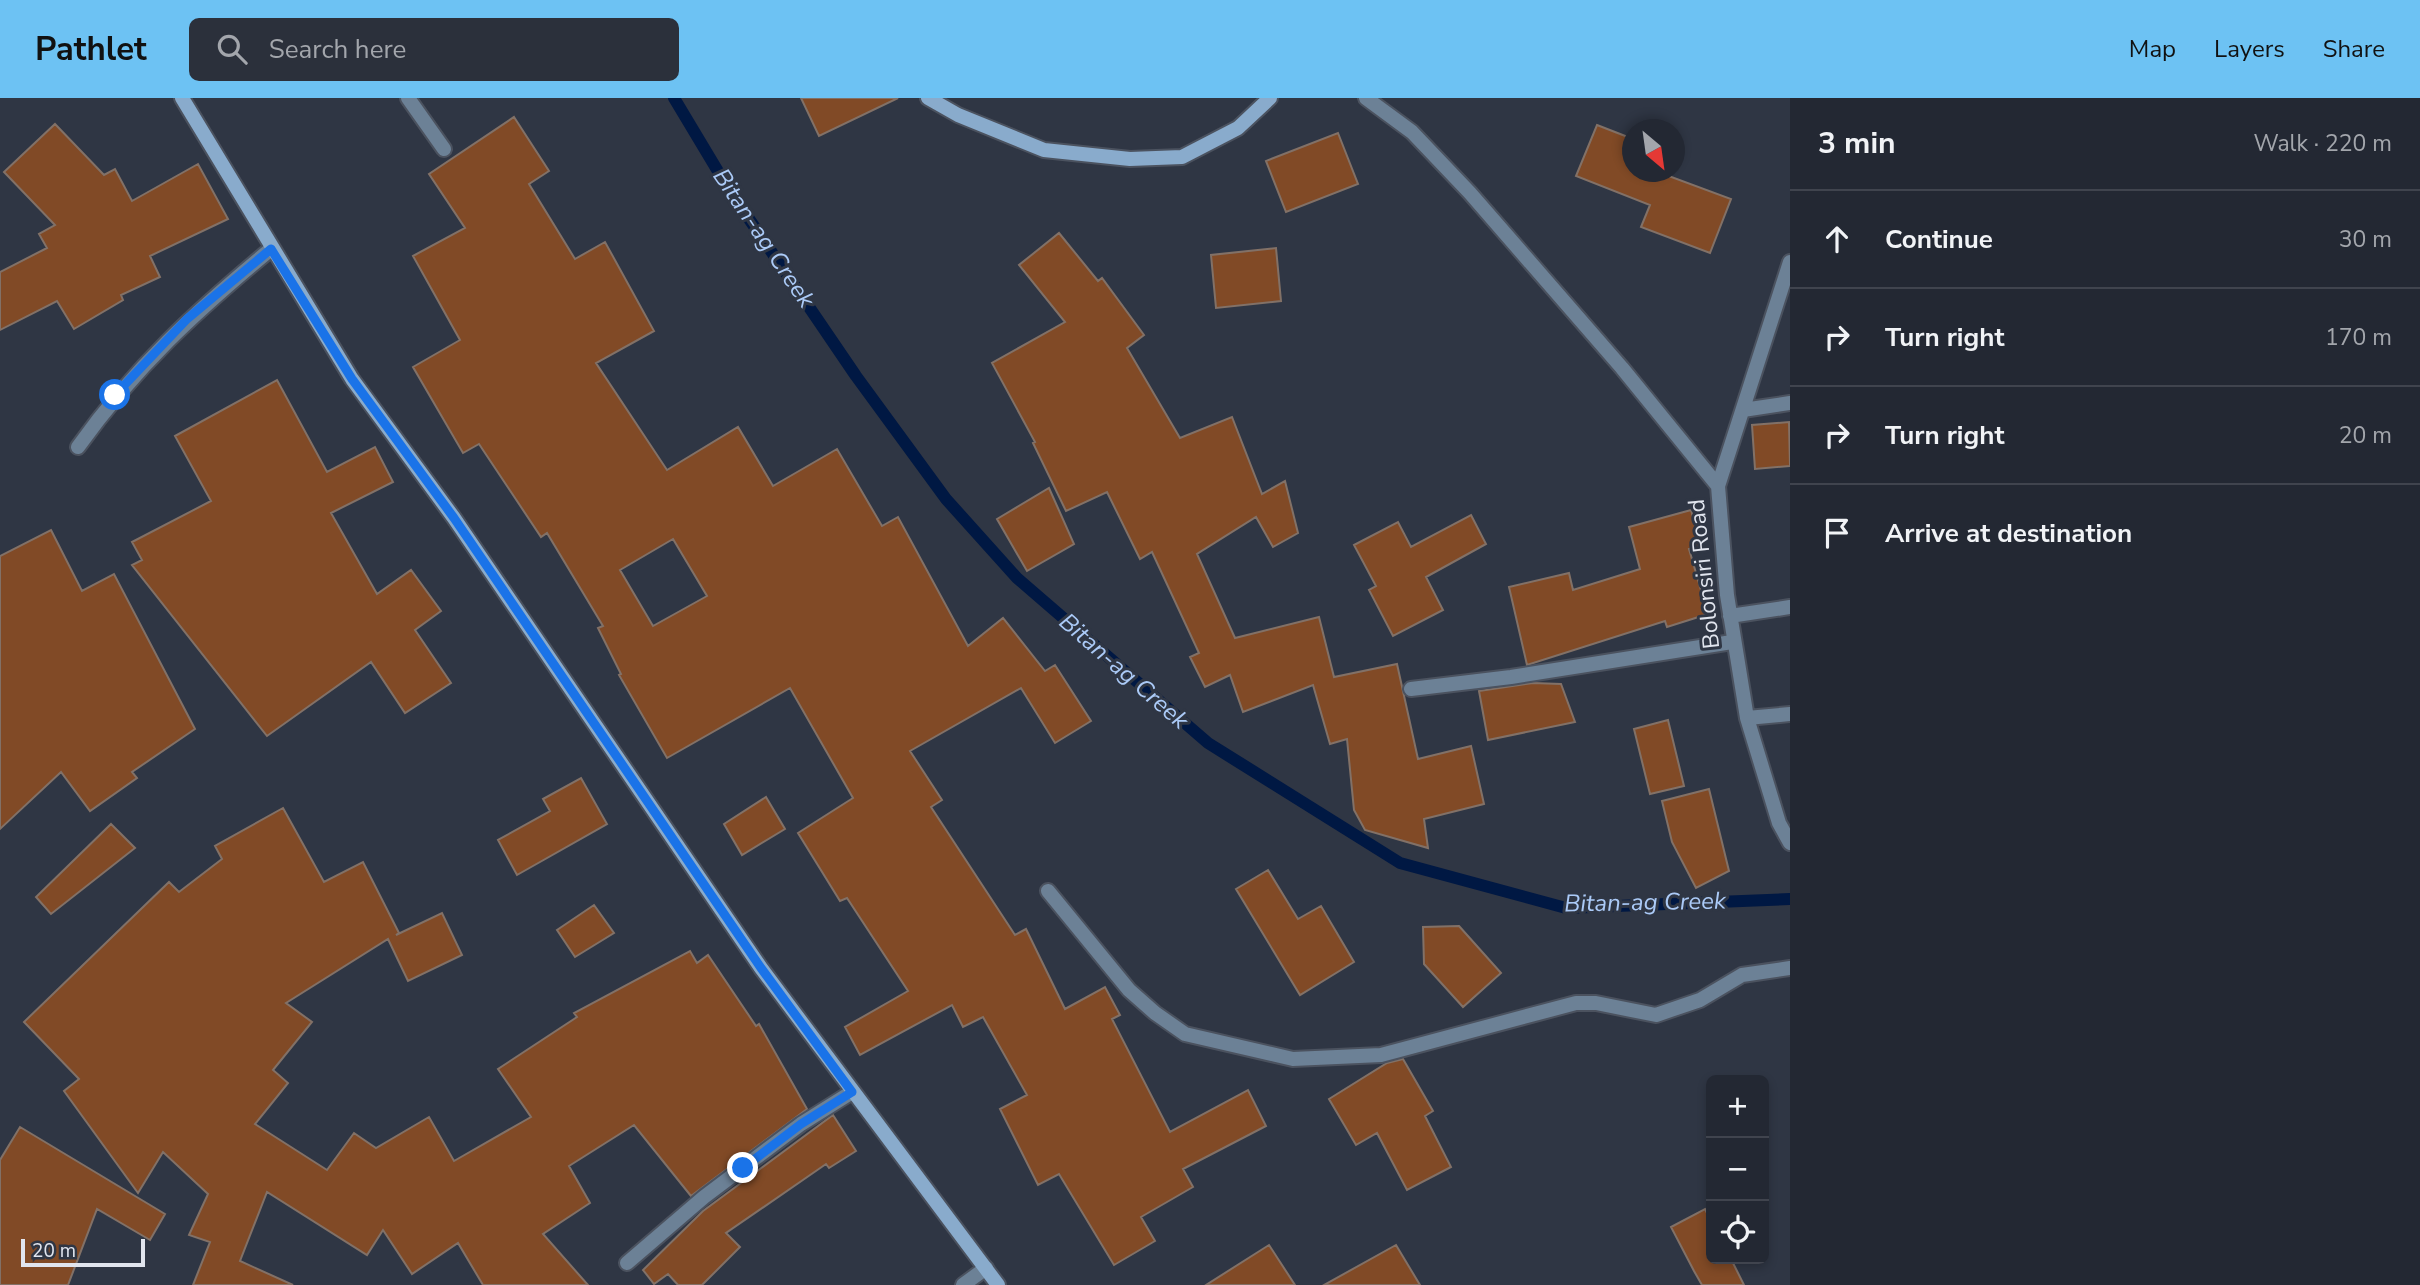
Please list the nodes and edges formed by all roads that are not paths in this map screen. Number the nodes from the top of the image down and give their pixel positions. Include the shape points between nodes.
1 (182, 98) edge
2 (408, 98) edge
3 (928, 98) edge
4 (1270, 98) edge
5 (1366, 98) edge
6 (444, 149) dead end
7 (271, 249) junction
8 (1790, 262) edge
9 (1790, 403) edge
10 (1743, 410) junction
11 (78, 447) dead end
12 (1718, 486) junction
13 (1790, 607) edge
14 (1730, 616) junction
15 (1732, 642) junction
16 (1411, 689) dead end
17 (1790, 714) edge
18 (1747, 718) junction
19 (1790, 843) edge
20 (1048, 891) dead end
21 (1790, 968) edge
22 (852, 1092) junction
23 (628, 1263) dead end
24 (986, 1268) junction
25 (963, 1285) edge
26 (998, 1285) edge

1 - 7 main road
2 - 6 street
3 - 4 main road via 1044,150 1130,159 1182,157 1238,128
5 - 12 street via 1412,132 1470,193
7 - 11 street via 187,319 115,395
7 - 22 main road via 352,379 454,518 737,934
8 - 10 street, Bolonsiri Road
9 - 10 street
10 - 12 street, Bolonsiri Road
12 - 14 street, Bolonsiri Road
13 - 14 street
14 - 15 street, Bolonsiri Road
15 - 16 street
15 - 18 street, Bolonsiri Road
17 - 18 street
18 - 19 street, Bolonsiri Road via 1779,823
20 - 21 street via 1129,990 1185,1034 1293,1059 1381,1055 1576,1003 1656,1015 1700,1000 1742,975
22 - 23 street via 704,1197
22 - 24 main road
24 - 25 street
24 - 26 main road

